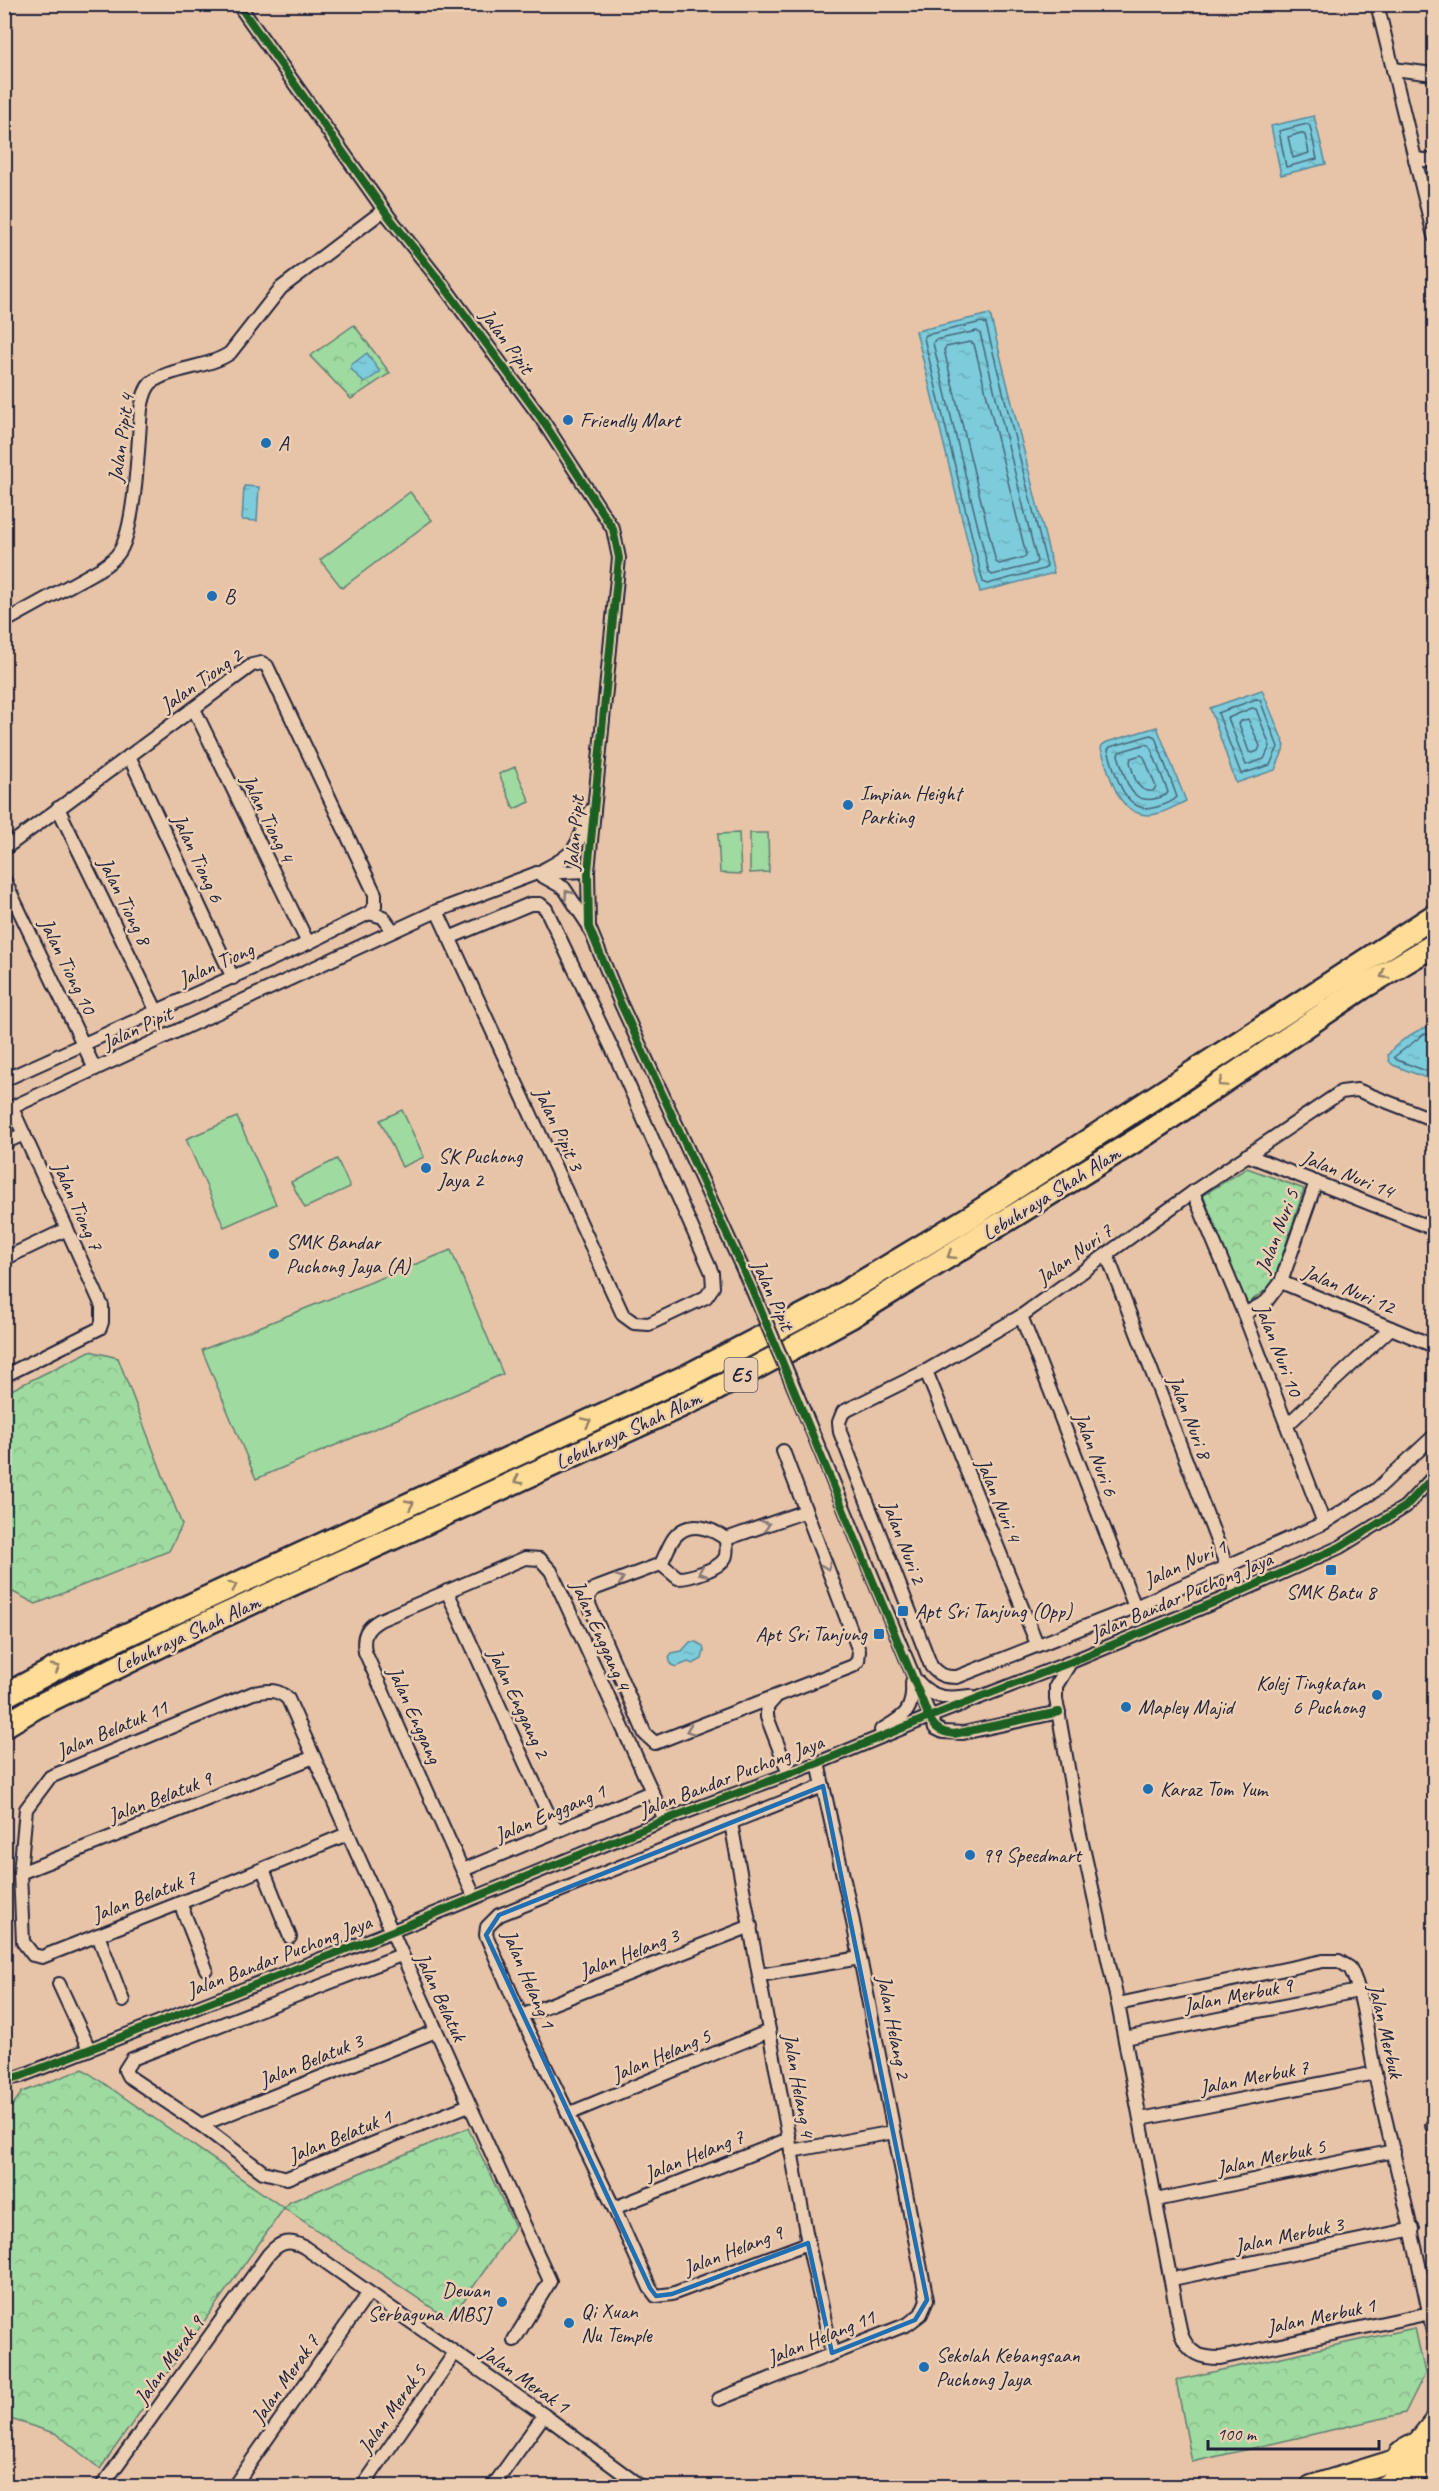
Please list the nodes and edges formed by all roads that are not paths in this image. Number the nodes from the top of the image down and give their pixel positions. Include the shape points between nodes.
1 (238, 4) edge
2 (1377, 4) edge
3 (1393, 69) junction
4 (1434, 75) edge
5 (1415, 159) junction
6 (1434, 161) edge
7 (384, 210) junction
8 (1434, 236) edge
9 (4, 622) edge
10 (194, 709) junction
11 (129, 756) junction
12 (596, 796) junction
13 (58, 808) junction
14 (4, 849) edge
15 (588, 871) junction
16 (537, 873) junction
17 (4, 879) edge
18 (372, 909) junction
19 (437, 911) junction
20 (1434, 916) edge
21 (589, 927) junction
22 (393, 931) junction
23 (449, 938) junction
24 (308, 943) junction
25 (1434, 945) edge
26 (233, 978) junction
27 (157, 1012) junction
28 (83, 1043) junction
29 (95, 1070) junction
30 (4, 1080) edge
31 (8, 1109) edge
32 (1434, 1120) edge
33 (24, 1134) junction
34 (4, 1143) edge
35 (1248, 1155) junction
36 (1316, 1182) junction
37 (1193, 1192) junction
38 (67, 1229) junction
39 (1434, 1229) edge
40 (1107, 1255) junction
41 (4, 1259) edge
42 (1281, 1282) junction
43 (1244, 1314) junction
44 (1021, 1316) junction
45 (1391, 1328) junction
46 (1434, 1346) edge
47 (926, 1371) junction
48 (4, 1376) edge
49 (1287, 1425) junction
50 (840, 1432) joint
51 (1434, 1436) edge
52 (783, 1451) dead end
53 (1434, 1476) edge
54 (806, 1511) junction
55 (1323, 1523) junction
56 (726, 1539) junction
57 (662, 1564) junction
58 (1227, 1565) junction
59 (447, 1591) junction
60 (1237, 1593) junction
61 (1135, 1606) junction
62 (1037, 1644) junction
63 (1071, 1662) junction
64 (931, 1666) joint
65 (911, 1675) junction
66 (992, 1692) junction
67 (253, 1693) joint
68 (4, 1696) edge
69 (775, 1697) junction
70 (745, 1709) junction
71 (1059, 1713) junction
72 (767, 1717) junction
73 (928, 1717) junction
74 (4, 1726) edge
75 (314, 1757) junction
76 (832, 1757) junction
77 (818, 1763) junction
78 (789, 1774) junction
79 (823, 1786) junction
80 (651, 1792) junction
81 (665, 1820) junction
82 (731, 1823) junction
83 (556, 1831) junction
84 (347, 1834) junction
85 (263, 1869) junction
86 (463, 1870) junction
87 (20, 1873) junction
88 (474, 1896) junction
89 (180, 1903) junction
90 (751, 1926) junction
91 (390, 1932) junction
92 (98, 1935) junction
93 (291, 1937) dead end
94 (401, 1955) junction
95 (860, 1958) junction
96 (206, 1969) dead end
97 (760, 1975) junction
98 (59, 1984) dead end
99 (1358, 1991) junction
100 (123, 2001) dead end
101 (1118, 2004) junction
102 (521, 2016) junction
103 (436, 2031) junction
104 (770, 2031) junction
105 (1125, 2038) junction
106 (89, 2049) junction
107 (1375, 2073) junction
108 (21, 2076) junction
109 (4, 2080) edge
110 (4, 2088) edge
111 (469, 2105) junction
112 (568, 2115) junction
113 (1141, 2119) junction
114 (201, 2125) junction
115 (894, 2133) junction
116 (790, 2145) junction
117 (1394, 2151) junction
118 (1156, 2200) junction
119 (614, 2208) junction
120 (1413, 2229) junction
121 (808, 2243) junction
122 (268, 2255) joint
123 (1172, 2279) junction
124 (368, 2294) junction
125 (672, 2294) joint
126 (927, 2300) joint
127 (1430, 2313) junction
128 (1434, 2337) edge
129 (514, 2340) dead end
130 (832, 2353) junction
131 (454, 2354) junction
132 (719, 2399) dead end
133 (543, 2415) junction
134 (1434, 2422) edge
135 (1434, 2448) edge
136 (1434, 2465) edge
137 (1362, 2469) junction
138 (626, 2475) junction
139 (1434, 2479) edge
140 (102, 2487) edge
141 (234, 2487) edge
142 (363, 2487) edge
143 (493, 2487) edge
144 (618, 2487) edge
145 (640, 2487) edge
146 (1311, 2487) edge
147 (1384, 2487) edge
148 (1404, 2487) edge

1 - 7 street, Jalan Pipit
2 - 3 street
3 - 4 street
3 - 5 street
5 - 6 street
5 - 8 street
7 - 9 street, Jalan Pipit 4 via 281,288 224,358 150,384 143,399 129,526 119,552 100,569
7 - 12 street, Jalan Pipit via 541,418 613,530 619,558
10 - 11 street, Jalan Tiong 2
10 - 18 street, Jalan Tiong 2 via 252,665 267,666 375,894
10 - 24 street, Jalan Tiong 4
11 - 13 street, Jalan Tiong 2
11 - 26 street, Jalan Tiong 6
12 - 15 street, Jalan Pipit
12 - 16 street via 570,855
13 - 14 street, Jalan Tiong 2
13 - 27 street, Jalan Tiong 8
15 - 16 street, Jalan Pipit
15 - 21 street, Jalan Pipit
16 - 19 street, Jalan Pipit
21 -> 16 street via 564,888
17 - 28 street, Jalan Tiong 10
18 - 22 street
18 - 24 street, Jalan Tiong
19 - 22 street, Jalan Pipit
19 - 23 street, Jalan Pipit 3
68 -> 20 highway, Lebuhraya Shah Alam / E5 via 78,1657 689,1375 829,1302 972,1216
21 - 65 street, Jalan Pipit, bridge via 752,1288
22 - 29 street, Jalan Pipit
23 - 23 street, Jalan Pipit 3 via 623,1315 634,1323 649,1324 706,1298 713,1287 712,1273 546,909 536,903
24 - 26 street, Jalan Tiong
25 -> 74 highway, Lebuhraya Shah Alam / E5 via 1362,988 1146,1134 852,1316 709,1393 201,1626
26 - 27 street, Jalan Tiong
27 - 28 street, Jalan Tiong
28 - 29 street, Jalan Tiong 10
28 - 30 street, Jalan Tiong
29 - 31 street, Jalan Pipit
31 - 33 street, Jalan Tiong 7
32 - 35 street, Jalan Nuri 7 via 1357,1090 1341,1092
33 - 34 street
33 - 38 street, Jalan Tiong 7
35 - 36 street, Jalan Nuri 14
35 - 37 street, Jalan Nuri 7
36 - 39 street, Jalan Nuri 14
36 - 42 street, Jalan Nuri 5
37 - 40 street, Jalan Nuri 7
37 - 43 street, Jalan Nuri 10
38 - 41 street
38 - 48 street, Jalan Tiong 7 via 102,1306 100,1328
40 - 44 street, Jalan Nuri 7
40 - 58 street, Jalan Nuri 8
42 - 43 street, Jalan Nuri 5 via 1266,1302
42 - 45 street, Jalan Nuri 12
43 - 49 street, Jalan Nuri 10
44 - 47 street, Jalan Nuri 7
44 - 61 street, Jalan Nuri 6
45 - 46 street, Jalan Nuri 12
45 - 49 street
47 - 50 street, Jalan Nuri 7 via 843,1412
47 - 62 street, Jalan Nuri 4
49 - 55 street, Jalan Nuri 10
50 - 64 street, Jalan Nuri 2
51 - 55 street, Jalan Nuri 1 via 1377,1490
52 - 54 street
53 - 60 street, Jalan Bandar Puchong Jaya via 1405,1507 1340,1547
56 -> 54 street
54 -> 69 street via 859,1651 858,1661
55 - 58 street, Jalan Nuri 1
56 - 57 street via 714,1529 690,1527 675,1536
56 -> 57 street via 722,1563 698,1575 678,1578
70 -> 57 street via 655,1743 645,1734 588,1602 594,1589
58 - 60 street, Jalan Nuri 8
58 - 61 street, Jalan Nuri 1
59 - 80 street, Jalan Enggang 4 via 525,1558 540,1559 546,1564
59 - 83 street, Jalan Enggang 2
59 - 86 street, Jalan Enggang via 373,1624 364,1637 364,1645
60 - 63 street, Jalan Bandar Puchong Jaya
61 - 62 street, Jalan Nuri 1
62 - 64 street, Jalan Nuri 1 via 957,1677 938,1674
63 - 66 street, Jalan Bandar Puchong Jaya
63 - 71 street via 1056,1686
65 - 66 street via 936,1696 956,1698
65 - 73 street, Jalan Pipit
65 - 76 street, Jalan Pipit via 913,1695 902,1718
66 - 73 street, Jalan Bandar Puchong Jaya
67 - 75 street, Jalan Belatuk via 273,1690 288,1699
67 - 87 street, Jalan Belatuk 11 via 50,1777 26,1809
69 - 70 street
69 - 72 street via 767,1707
70 - 72 street
71 - 73 street via 954,1734 935,1728
71 - 101 street via 1078,1825
72 - 78 street
73 - 76 street, Jalan Bandar Puchong Jaya
75 - 84 street, Jalan Belatuk
75 - 87 street, Jalan Belatuk 9
76 - 77 street, Jalan Bandar Puchong Jaya
77 - 78 street, Jalan Bandar Puchong Jaya
77 - 79 street, Jalan Helang 2
78 - 81 street, Jalan Bandar Puchong Jaya
79 - 82 street, Jalan Helang 1
79 - 95 street, Jalan Helang 2
80 - 81 street, Jalan Enggang 4
80 - 83 street, Jalan Enggang 1
81 - 88 street, Jalan Bandar Puchong Jaya
82 - 90 street, Jalan Helang 4
82 - 102 street, Jalan Helang 1 via 499,1916 487,1927 488,1945
83 - 86 street, Jalan Enggang 1
84 - 85 street, Jalan Belatuk 7
84 - 91 street, Jalan Belatuk
85 - 89 street, Jalan Belatuk 7
85 - 93 street
86 - 88 street, Jalan Enggang
87 - 92 street, Jalan Belatuk 7 via 23,1942 33,1955 42,1957
88 - 91 street, Jalan Bandar Puchong Jaya
89 - 92 street, Jalan Belatuk 7
89 - 96 street
90 - 97 street, Jalan Helang 4
90 - 102 street, Jalan Helang 3
91 - 94 street, Jalan Belatuk
91 - 106 street, Jalan Bandar Puchong Jaya
92 - 100 street
94 - 103 street, Jalan Belatuk
94 - 114 street, Jalan Belatuk 1 via 132,2059 125,2070 128,2076
95 - 97 street
95 - 115 street, Jalan Helang 2
97 - 104 street, Jalan Helang 4
98 - 106 street
99 - 101 street, Jalan Merbuk via 1350,1968 1332,1960
99 - 105 street, Jalan Merbuk 9
99 - 107 street, Jalan Merbuk
101 - 105 street
102 - 112 street, Jalan Helang 1
103 - 111 street, Jalan Belatuk
103 - 114 street, Jalan Belatuk 3
104 - 112 street, Jalan Helang 5
104 - 116 street, Jalan Helang 4
105 - 113 street
106 - 108 street, Jalan Bandar Puchong Jaya
107 - 113 street, Jalan Merbuk 7
107 - 117 street, Jalan Merbuk
108 - 109 street, Jalan Bandar Puchong Jaya
108 - 110 street, Jalan Bandar Puchong Jaya
111 - 114 street, Jalan Belatuk 1 via 287,2178 263,2172
111 - 129 street, Jalan Belatuk via 550,2282
112 - 119 street, Jalan Helang 1
113 - 118 street
115 - 116 street, Jalan Helang 7
115 - 126 street, Jalan Helang 2
116 - 119 street, Jalan Helang 7
116 - 121 street, Jalan Helang 4
117 - 118 street, Jalan Merbuk 5
117 - 120 street, Jalan Merbuk
118 - 123 street
119 - 125 street, Jalan Helang 1 via 650,2288 657,2296
120 - 123 street, Jalan Merbuk 3
120 - 127 street, Jalan Merbuk
121 - 125 street, Jalan Helang 9
121 - 130 street, Jalan Helang 4
122 - 124 street, Jalan Merak 1 via 279,2243 296,2243
122 - 140 street, Jalan Merak 9
123 - 127 street, Jalan Merbuk 1 via 1181,2334 1188,2349 1198,2356 1220,2358
124 - 131 street, Jalan Merak 1
124 - 141 street, Jalan Merak 7
126 - 130 street, Jalan Helang 11 via 915,2320
127 - 128 street, Jalan Merbuk
130 - 132 street, Jalan Helang 11
131 - 133 street, Jalan Merak 1
131 - 142 street, Jalan Merak 5
133 - 138 street, Jalan Merak 1
133 - 143 street
134 - 137 main road via 1418,2442
135 - 137 main road
136 - 147 main road
137 - 146 main road
138 - 144 street
138 - 145 street, Jalan Merak 1
139 - 148 main road

